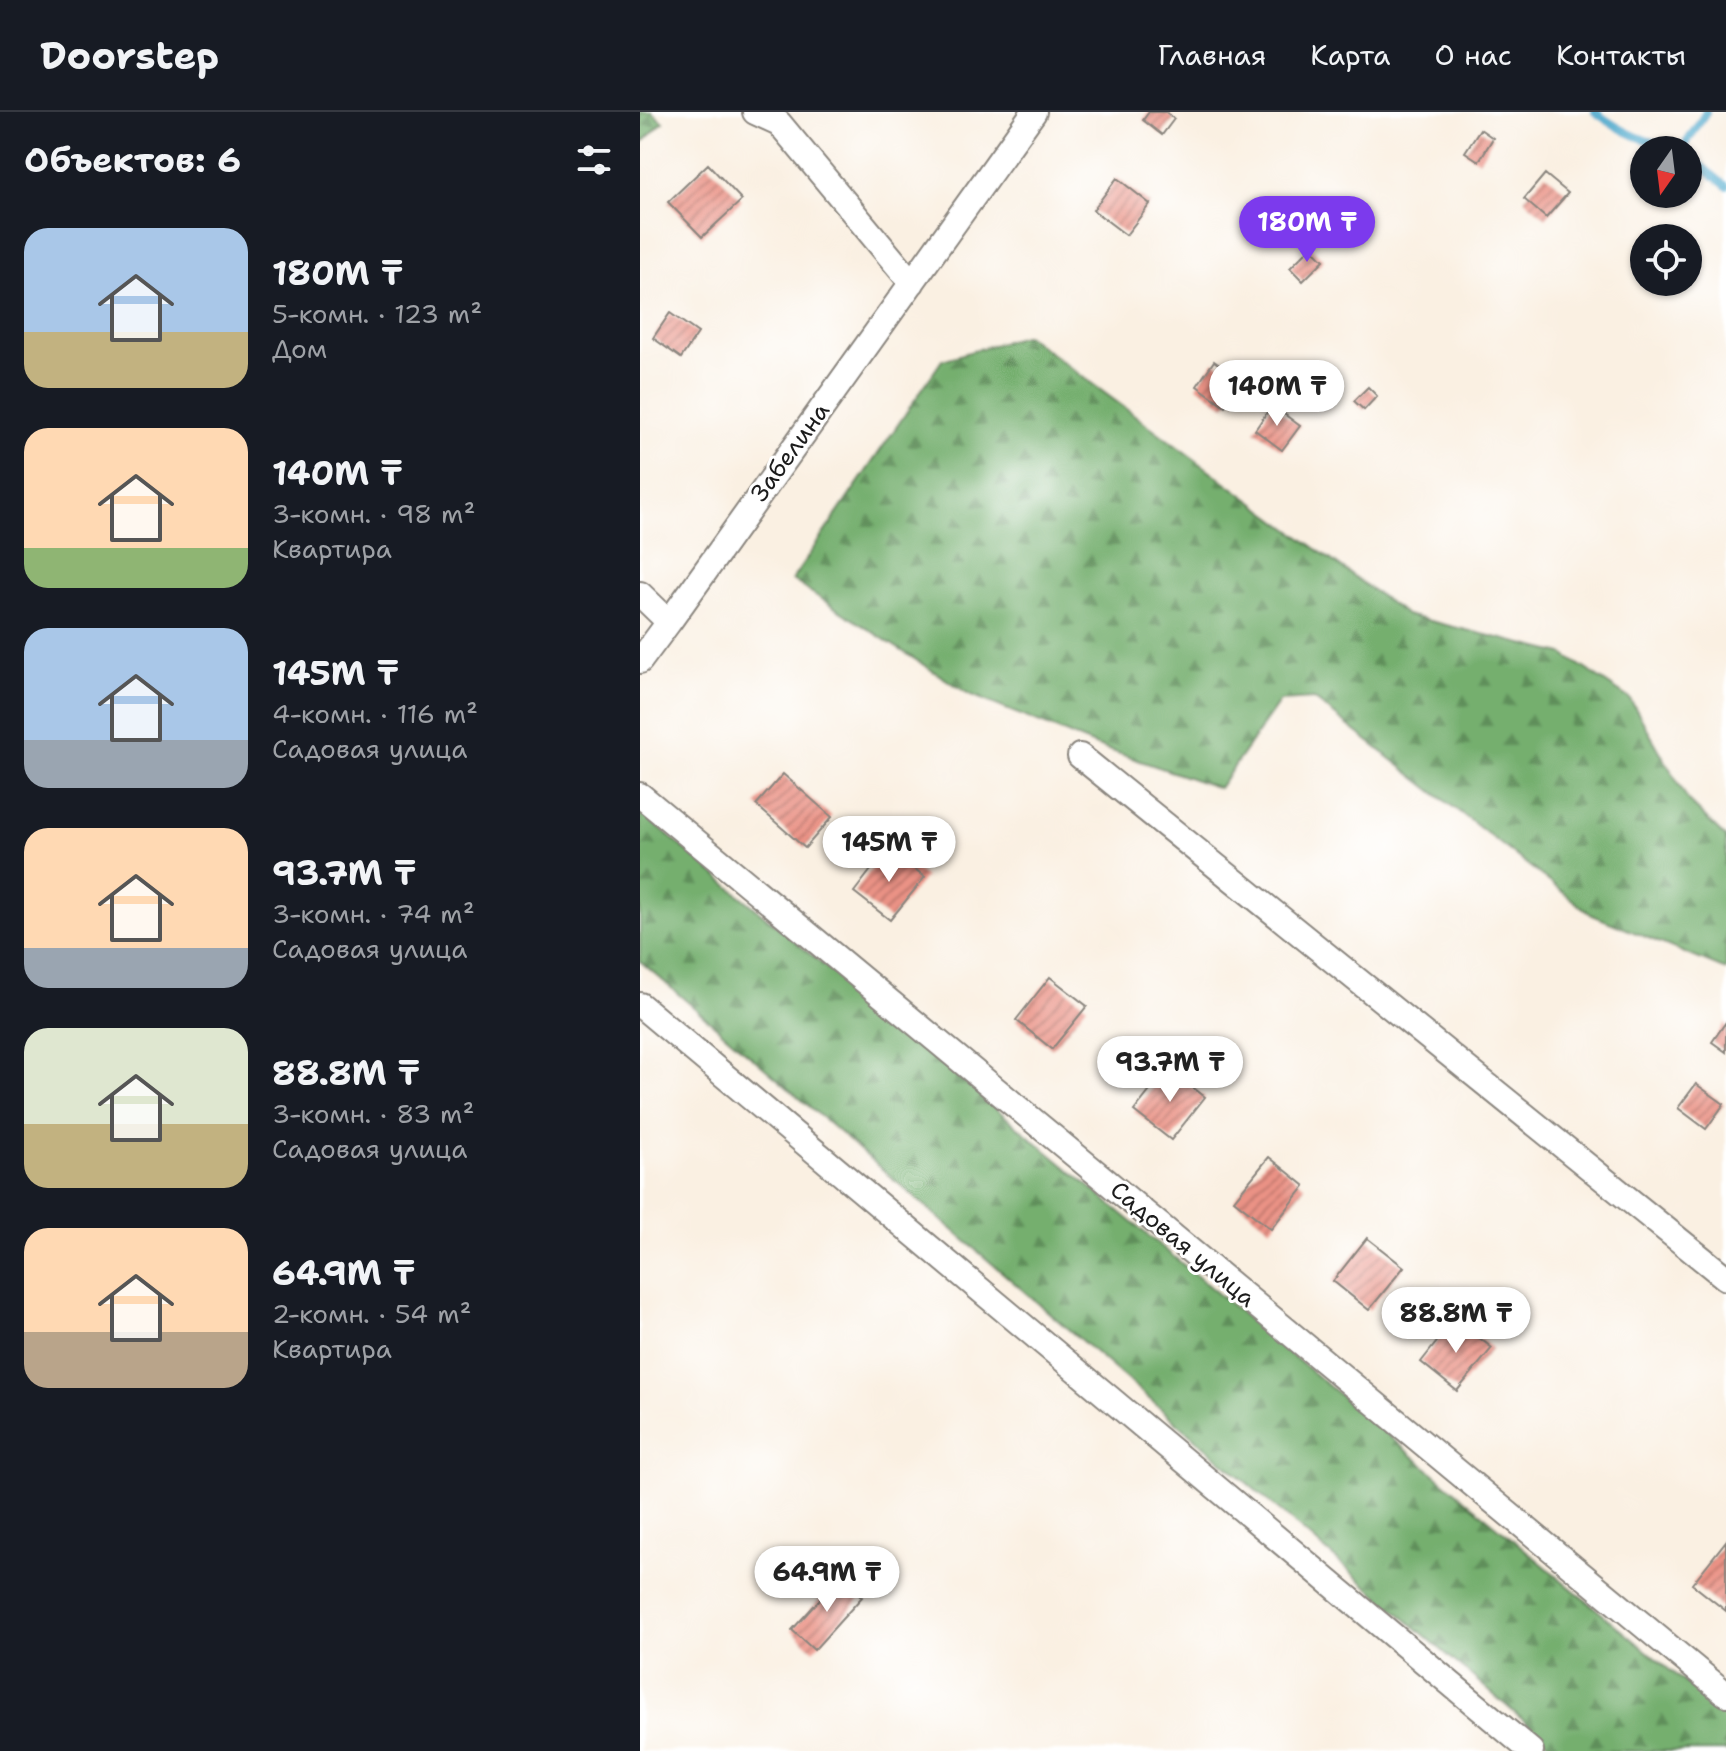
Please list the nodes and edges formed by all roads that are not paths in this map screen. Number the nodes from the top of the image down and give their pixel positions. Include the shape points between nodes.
1 (755, 112) edge
2 (1034, 112) edge
3 (912, 283) junction
4 (640, 594) edge
5 (669, 622) junction
6 (640, 661) edge
7 (1080, 756) dead end
8 (640, 795) edge
9 (640, 1005) edge
10 (1726, 1278) edge
11 (1726, 1694) edge
12 (1531, 1751) edge

1 - 3 street via 779,123
2 - 3 street, Забелина
3 - 5 street, Забелина
4 - 5 street
5 - 6 street
7 - 10 street
8 - 11 street, Садовая улица
9 - 12 street

